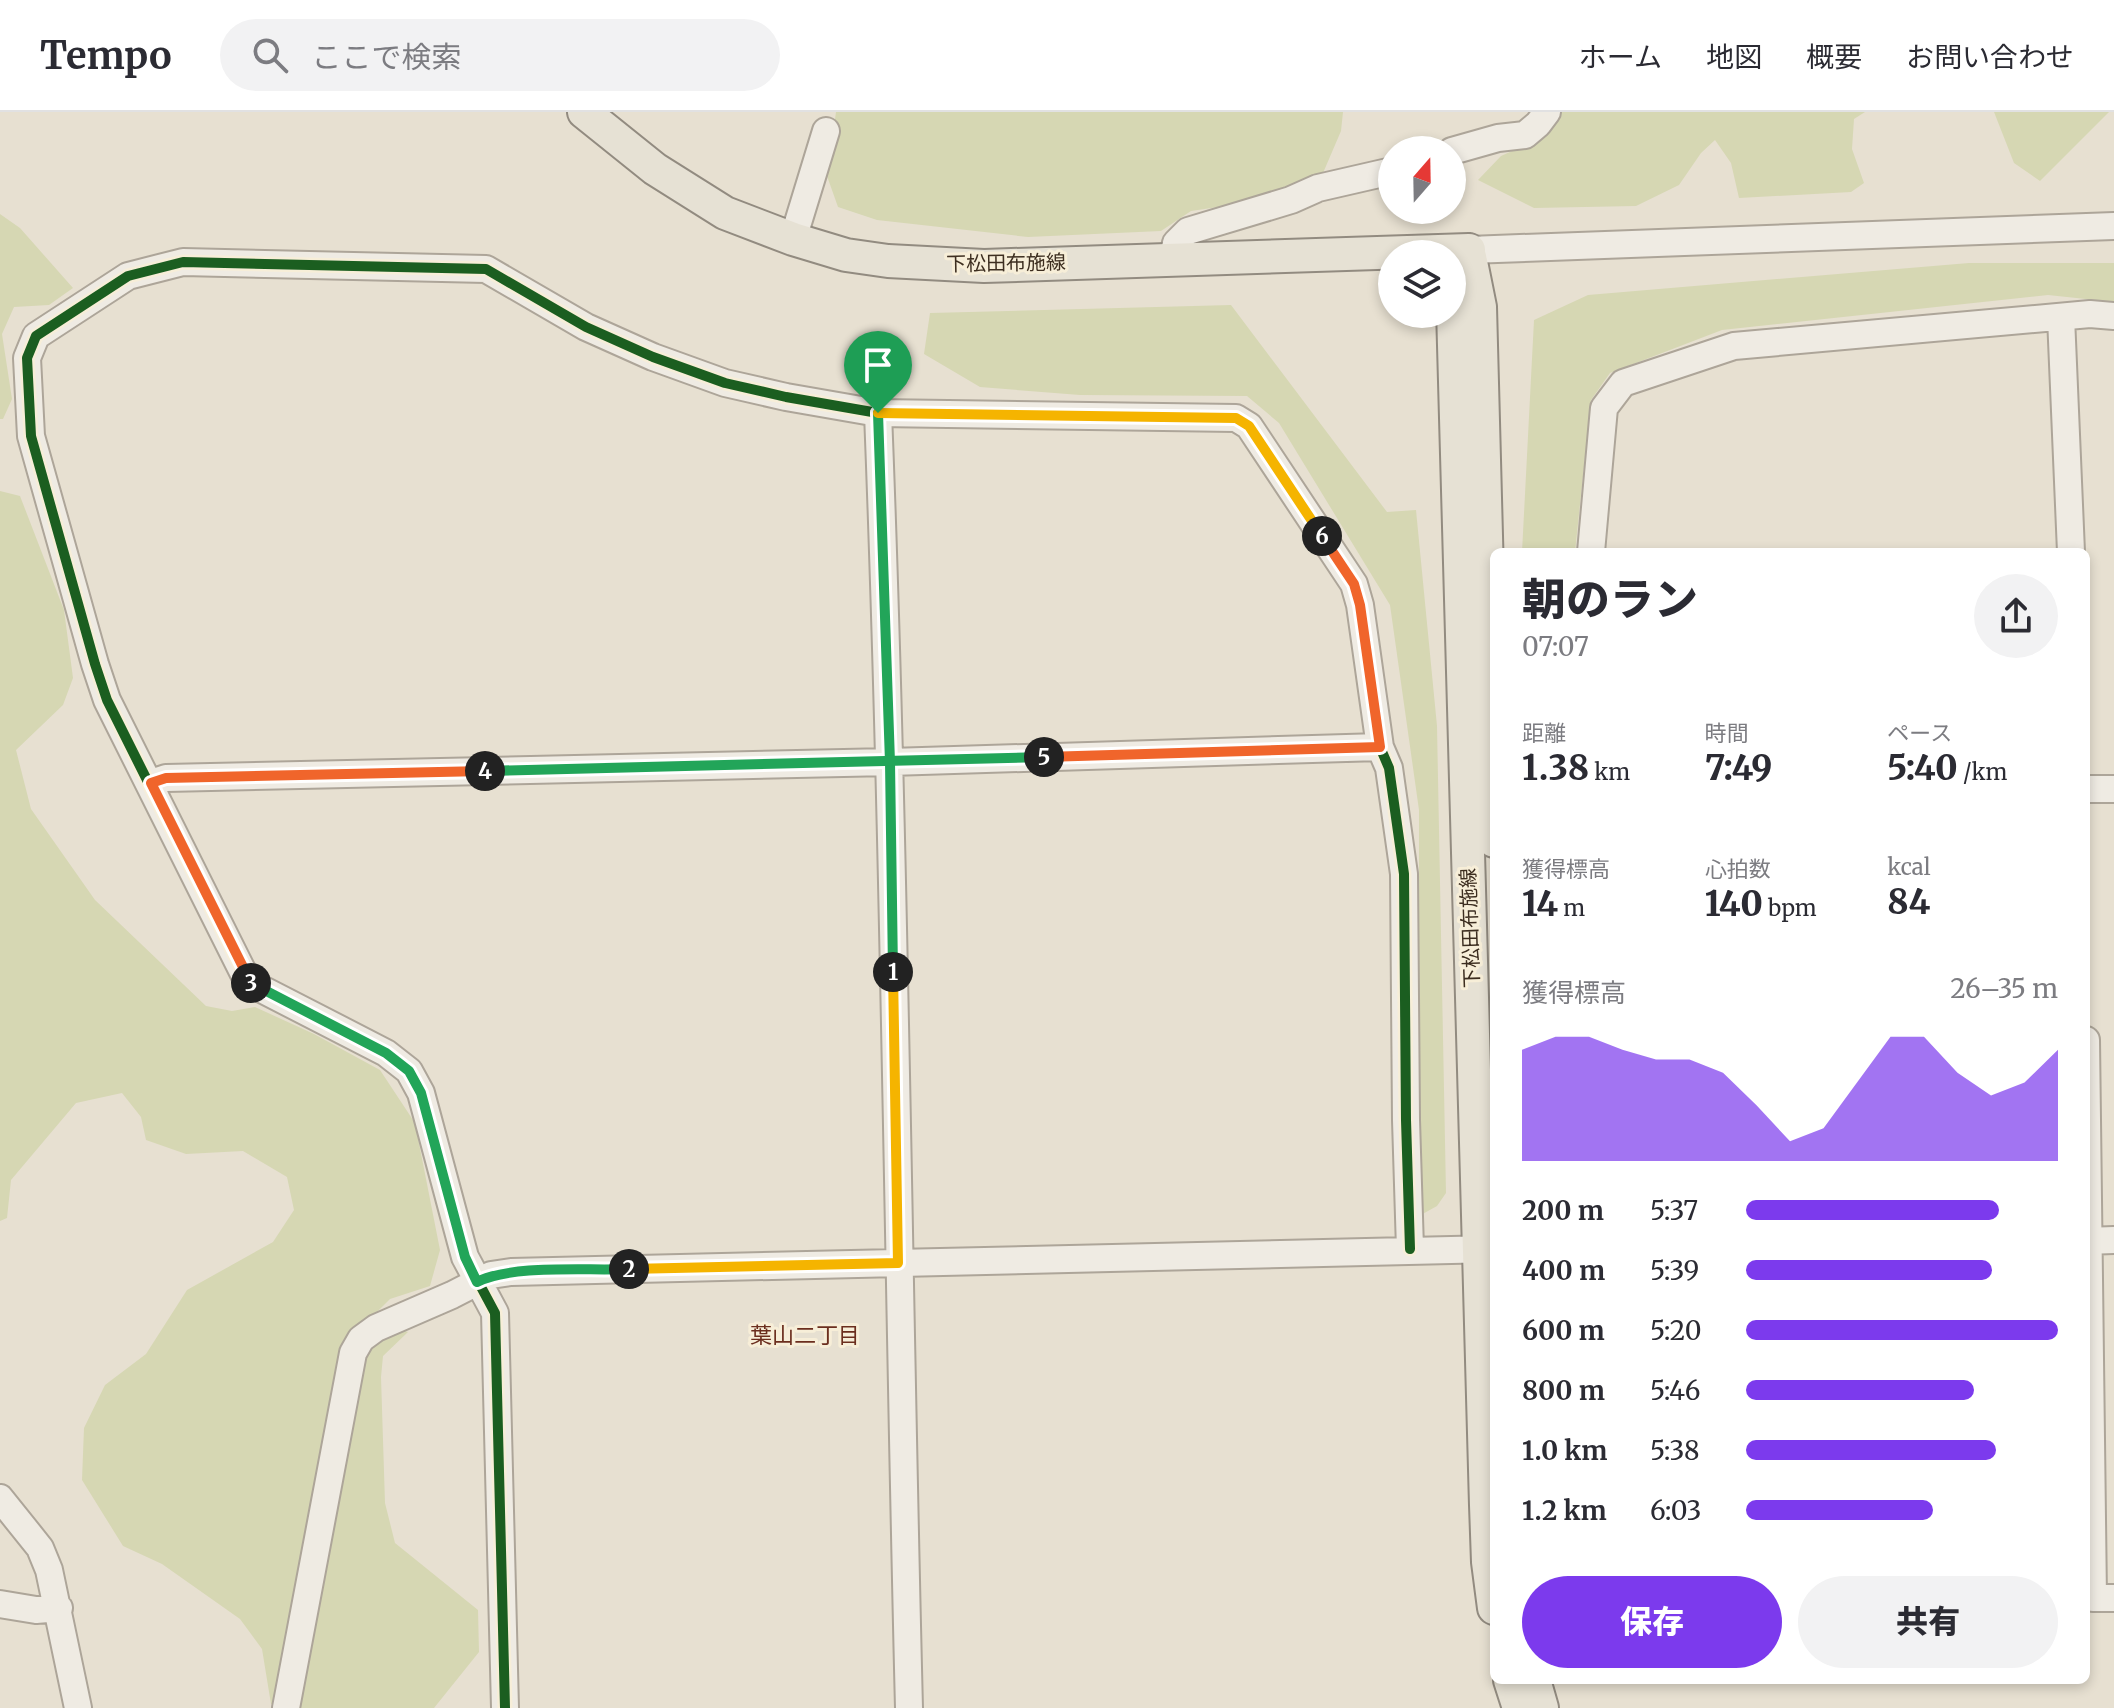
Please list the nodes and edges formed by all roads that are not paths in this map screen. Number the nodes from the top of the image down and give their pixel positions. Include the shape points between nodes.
1 (584, 112) edge
2 (1547, 112) edge
3 (826, 131) dead end
4 (1466, 147) edge
5 (1378, 174) edge
6 (2114, 226) edge
7 (793, 239) junction
8 (1469, 250) junction
9 (1173, 258) junction
10 (2114, 316) edge
11 (2061, 317) junction
12 (878, 413) junction
13 (1591, 548) edge
14 (2071, 548) edge
15 (1490, 688) edge
16 (1380, 747) junction
17 (890, 762) junction
18 (151, 783) junction
19 (2090, 789) edge
20 (2114, 789) edge
21 (2090, 1113) edge
22 (2097, 1241) edge
23 (1410, 1249) junction
24 (1486, 1249) edge
25 (898, 1263) junction
26 (477, 1282) junction
27 (0, 1498) edge
28 (1490, 1577) edge
29 (2114, 1598) edge
30 (0, 1604) edge
31 (59, 1608) junction
32 (1511, 1684) edge
33 (1535, 1684) edge
34 (78, 1708) edge
35 (286, 1708) edge
36 (505, 1708) edge
37 (909, 1708) edge
38 (1519, 1708) edge
39 (1542, 1708) edge

1 - 7 main road, 下松田布施線 via 655,169 725,213
2 - 4 street via 1525,135
3 - 7 street
5 - 9 street via 1188,231 1176,243
6 - 8 street
7 - 9 main road, 下松田布施線 via 888,261 984,266
8 - 9 main road, 下松田布施線
8 - 15 main road via 1480,307
8 - 24 main road, 下松田布施線 via 1453,309
10 - 11 street
11 - 13 street via 1734,346 1623,383 1604,408
11 - 14 street
12 - 16 street via 1236,418 1249,426 1354,584
12 - 17 street
12 - 18 street via 725,383 653,357 586,327 486,269 183,262 128,276 36,336 27,358 31,436 95,664 107,700
16 - 17 street
16 - 23 street via 1389,768 1404,874
17 - 18 street via 166,778
17 - 25 street
18 - 26 street via 248,982 386,1053 409,1071 421,1093 465,1257
19 - 20 street
21 - 22 street
22 - 29 street via 2093,1598
23 - 24 street
23 - 25 street
24 - 28 main road, 下松田布施線
25 - 26 street via 511,1272
25 - 37 street
26 - 35 street via 376,1328 353,1353
26 - 36 street via 495,1313
27 - 31 street via 40,1548
30 - 31 street
31 - 34 street
32 - 38 main road
33 - 39 main road

